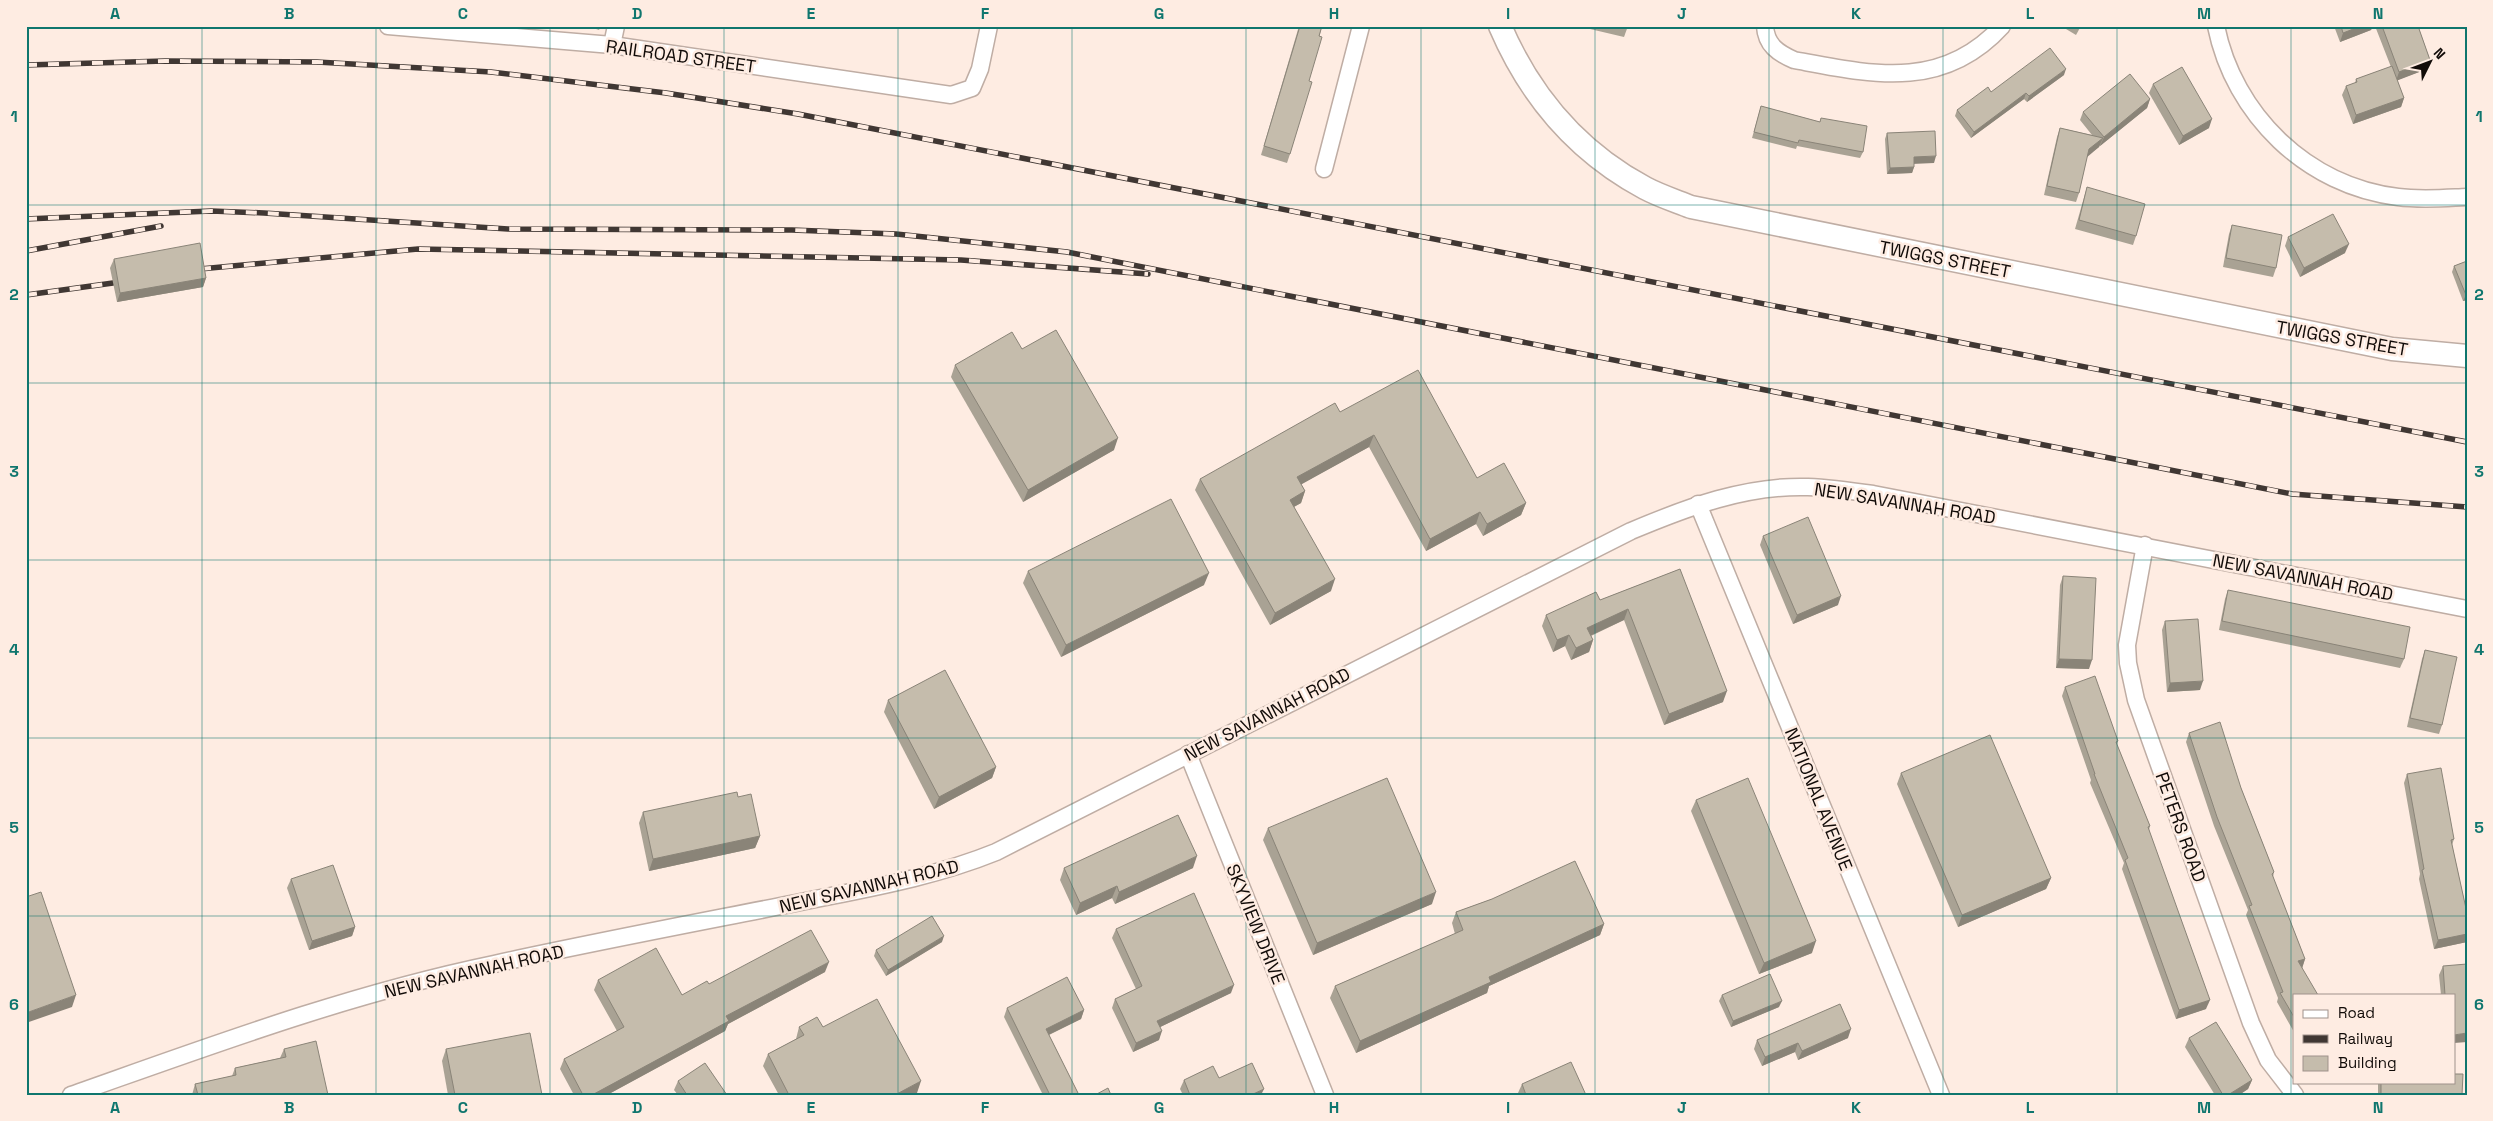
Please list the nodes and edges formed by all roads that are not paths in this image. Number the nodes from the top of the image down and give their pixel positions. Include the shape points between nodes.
1 (388, 26) edge
2 (616, 26) edge
3 (989, 26) edge
4 (1361, 26) edge
5 (1500, 26) edge
6 (1765, 26) edge
7 (2002, 26) edge
8 (2216, 26) edge
9 (612, 45) junction
10 (1324, 169) dead end
11 (2467, 197) edge
12 (2467, 356) edge
13 (1698, 504) junction
14 (2145, 545) junction
15 (2467, 609) edge
16 (1188, 754) junction
17 (71, 1095) edge
18 (1325, 1095) edge
19 (1940, 1095) edge
20 (2295, 1095) edge

1 - 9 street, RAILROAD STREET
2 - 9 street
3 - 9 street, RAILROAD STREET via 980,69 972,88 951,94
4 - 10 street
5 - 12 main road, TWIGGS STREET via 1527,80 1571,135 1630,180 1691,207 2392,349
6 - 7 street via 1770,43 1794,60 1862,73 1895,74 1926,70 1964,56 1979,48
8 - 11 street via 2223,54 2253,111 2283,146 2299,158 2357,188 2405,198
13 - 14 street, NEW SAVANNAH ROAD via 1779,488 1836,489
13 - 16 street, NEW SAVANNAH ROAD via 1631,531
13 - 19 street, NATIONAL AVENUE
14 - 15 street, NEW SAVANNAH ROAD
14 - 20 street, PETERS ROAD via 2127,645 2136,700 2250,1023 2268,1060
16 - 17 street, NEW SAVANNAH ROAD via 996,852 958,867 412,983 275,1025
16 - 18 street, SKYVIEW DRIVE

